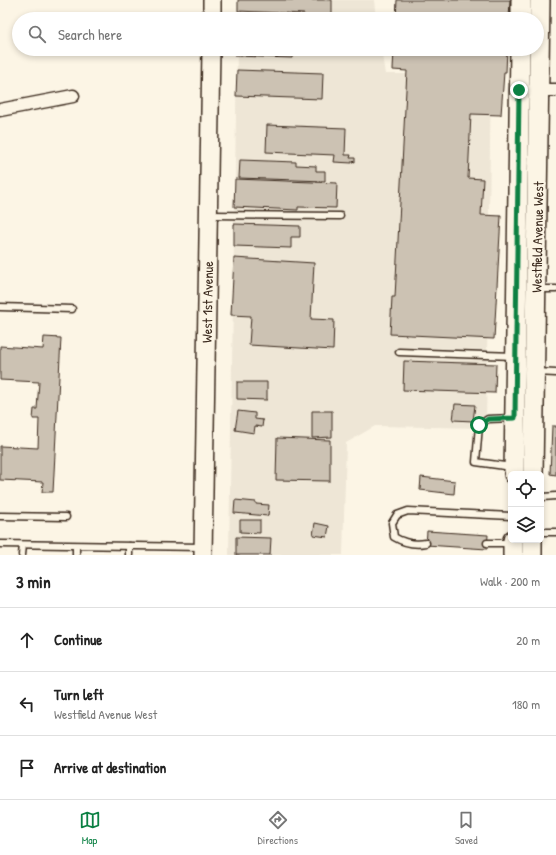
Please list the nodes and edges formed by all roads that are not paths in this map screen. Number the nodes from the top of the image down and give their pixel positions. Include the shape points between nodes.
1 (212, 0) edge
2 (521, 0) edge
3 (540, 0) edge
4 (212, 12) edge
5 (521, 12) edge
6 (541, 12) edge
7 (544, 45) edge
8 (211, 56) edge
9 (520, 56) edge
10 (519, 90) junction
11 (548, 90) edge
12 (73, 96) dead end
13 (0, 110) edge
14 (208, 215) junction
15 (340, 216) dead end
16 (518, 222) junction
17 (537, 222) junction
18 (536, 289) junction
19 (556, 289) edge
20 (0, 307) edge
21 (72, 308) dead end
22 (400, 352) dead end
23 (515, 356) junction
24 (535, 372) junction
25 (556, 372) edge
26 (515, 418) junction
27 (514, 471) edge
28 (533, 471) edge
29 (556, 496) edge
30 (544, 497) edge
31 (0, 516) edge
32 (508, 516) edge
33 (66, 517) dead end
34 (544, 532) edge
35 (556, 532) edge
36 (426, 543) dead end
37 (487, 543) dead end
38 (532, 543) edge
39 (0, 544) edge
40 (22, 545) junction
41 (76, 546) junction
42 (129, 546) junction
43 (513, 546) edge
44 (203, 551) edge
45 (22, 555) edge
46 (76, 555) edge
47 (129, 555) edge
48 (532, 555) edge

1 - 4 street
2 - 5 main road
3 - 6 main road, Westfield Avenue West
7 - 11 main road, Westfield Avenue West
8 - 14 street, West 1st Avenue
9 - 10 main road, Westfield Avenue West
10 - 11 street
10 - 16 main road, Westfield Avenue West
11 - 17 main road, Westfield Avenue West
12 - 13 street
14 - 15 lane
14 - 44 street, West 1st Avenue
16 - 17 main road
16 - 23 main road, Westfield Avenue West
17 - 18 main road, Westfield Avenue West
18 - 19 lane
18 - 24 main road, Westfield Avenue West
20 - 21 lane
22 - 23 lane
23 - 26 main road, Westfield Avenue West
24 - 25 lane
24 - 28 main road, Westfield Avenue West
26 - 27 main road, Westfield Avenue West
26 - 27 lane via 488,419 479,425 476,462
29 - 30 lane
31 - 33 lane
32 - 36 lane via 408,511 397,515 392,523 394,537 412,543
34 - 35 lane
37 - 43 lane
38 - 48 main road
39 - 40 lane
40 - 41 lane
40 - 45 lane
41 - 42 lane
41 - 46 lane
42 - 44 lane
42 - 47 lane

